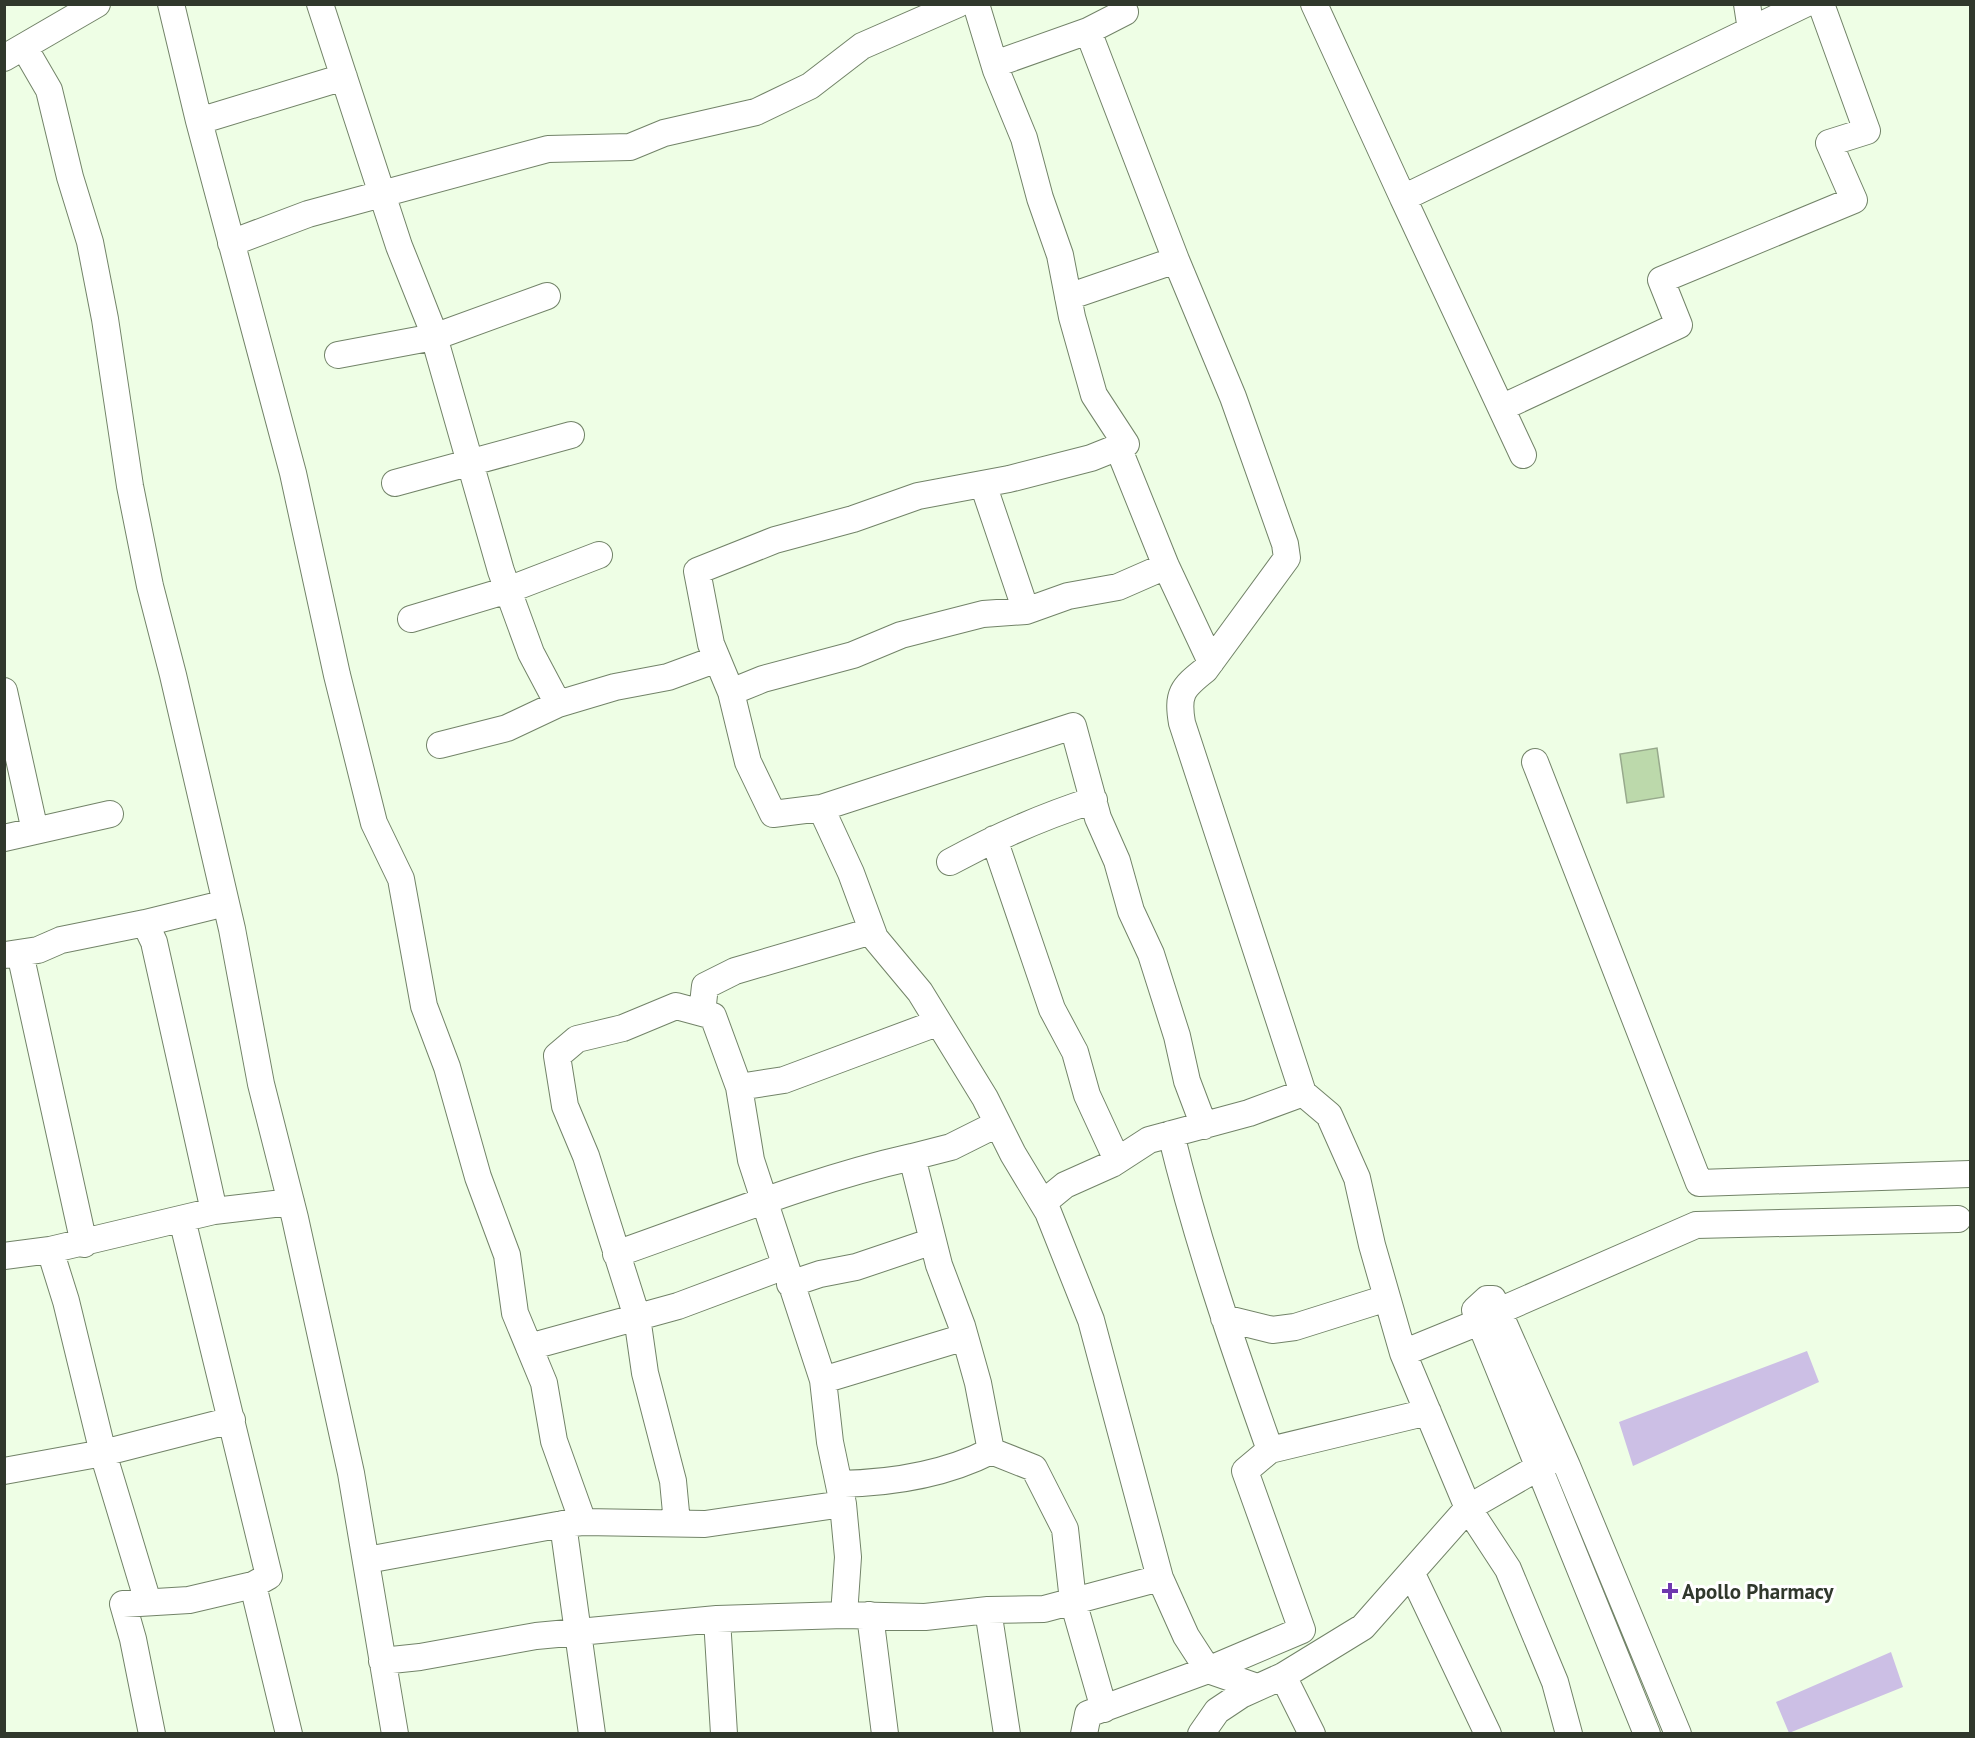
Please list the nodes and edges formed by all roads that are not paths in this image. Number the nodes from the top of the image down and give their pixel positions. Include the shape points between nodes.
1 (98, 4) edge
2 (171, 4) edge
3 (320, 4) edge
4 (958, 4) edge
5 (976, 4) edge
6 (1314, 4) edge
7 (1747, 4) edge
8 (1805, 4) edge
9 (1821, 4) edge
10 (1125, 12) dead end
11 (1751, 30) junction
12 (1088, 31) junction
13 (14, 52) edge
14 (994, 64) junction
15 (344, 77) junction
16 (199, 121) junction
17 (381, 195) junction
18 (1403, 198) junction
19 (231, 243) junction
20 (1176, 260) junction
21 (547, 296) dead end
22 (1068, 297) junction
23 (434, 337) junction
24 (338, 355) dead end
25 (1501, 408) junction
26 (571, 435) dead end
27 (1118, 447) junction
28 (1523, 455) dead end
29 (469, 463) junction
30 (395, 483) dead end
31 (983, 484) junction
32 (599, 555) dead end
33 (1166, 566) junction
34 (508, 590) junction
35 (1026, 611) junction
36 (411, 619) dead end
37 (717, 658) junction
38 (1211, 662) junction
39 (4, 691) edge
40 (731, 692) junction
41 (558, 704) junction
42 (440, 745) dead end
43 (1535, 762) dead end
44 (1094, 800) junction
45 (822, 808) junction
46 (110, 814) dead end
47 (35, 831) junction
48 (4, 838) edge
49 (994, 839) junction
50 (950, 862) dead end
51 (226, 903) junction
52 (145, 923) junction
53 (872, 931) junction
54 (12, 954) edge
55 (702, 1013) junction
56 (937, 1023) junction
57 (740, 1087) junction
58 (1302, 1093) junction
59 (998, 1124) junction
60 (1204, 1126) junction
61 (1171, 1134) junction
62 (912, 1157) junction
63 (1117, 1160) junction
64 (1971, 1174) edge
65 (291, 1202) junction
66 (766, 1202) junction
67 (1042, 1203) junction
68 (214, 1211) junction
69 (182, 1219) junction
70 (1958, 1219) dead end
71 (933, 1241) junction
72 (84, 1244) junction
73 (51, 1250) junction
74 (616, 1254) junction
75 (4, 1256) edge
76 (788, 1275) junction
77 (1387, 1298) junction
78 (1489, 1316) junction
79 (637, 1317) junction
80 (1224, 1318) junction
81 (965, 1337) junction
82 (529, 1347) junction
83 (1403, 1353) junction
84 (823, 1380) junction
85 (1428, 1412) junction
86 (232, 1420) junction
87 (991, 1450) junction
88 (1270, 1450) junction
89 (103, 1453) junction
90 (1562, 1454) junction
91 (1537, 1466) junction
92 (4, 1471) edge
93 (841, 1494) junction
94 (1468, 1508) junction
95 (573, 1523) junction
96 (678, 1523) junction
97 (367, 1560) junction
98 (1412, 1574) junction
99 (1160, 1578) junction
100 (253, 1585) junction
101 (1073, 1601) junction
102 (148, 1602) junction
103 (988, 1610) junction
104 (844, 1615) junction
105 (870, 1615) junction
106 (717, 1619) junction
107 (1302, 1630) junction
108 (579, 1632) junction
109 (1328, 1648) junction
110 (382, 1661) junction
111 (1208, 1670) junction
112 (1283, 1676) junction
113 (1257, 1687) junction
114 (1104, 1708) junction
115 (152, 1734) edge
116 (289, 1734) edge
117 (394, 1734) edge
118 (592, 1734) edge
119 (724, 1734) edge
120 (885, 1734) edge
121 (1007, 1734) edge
122 (1084, 1734) edge
123 (1201, 1734) edge
124 (1312, 1734) edge
125 (1488, 1734) edge
126 (1569, 1734) edge
127 (1647, 1734) edge
128 (1678, 1734) edge

1 - 13 street
2 - 16 street
3 - 15 street
4 - 17 street via 862,46 810,86 756,112 664,133 630,147 548,149
5 - 14 street
6 - 18 street
7 - 11 street
8 - 11 street
9 - 25 street via 1867,131 1829,143 1854,200 1660,280 1679,325
10 - 12 street
11 - 18 street
12 - 14 street
12 - 20 street
13 - 51 street via 49,90 90,242 150,586
14 - 22 street via 1024,138 1060,255
15 - 16 street
15 - 17 street
16 - 19 street
17 - 19 street via 308,213
17 - 23 street
18 - 25 street
19 - 82 street via 306,524 374,823 401,879 424,1006 507,1255 514,1313
20 - 22 street
20 - 38 street via 1233,397 1287,558
21 - 23 street
22 - 27 street via 1094,395 1126,444
23 - 24 street
23 - 29 street
25 - 28 street
26 - 29 street
27 - 31 street via 1091,458
27 - 33 street
29 - 30 street
29 - 34 street
31 - 35 street
31 - 37 street via 918,496 775,540 697,571
32 - 34 street
33 - 35 street via 1118,587 1068,596
33 - 38 street
34 - 36 street
34 - 41 street via 531,653
35 - 40 street via 983,614 901,635 853,655 763,679
37 - 40 street
37 - 41 street via 668,677
38 - 58 street via 1187,684 1178,701 1182,723
39 - 47 street
40 - 45 street via 748,762 773,814
41 - 42 street via 507,728
43 - 64 street via 1699,1183
44 - 45 street via 1073,726
44 - 49 street via 1060,810
44 - 60 street via 1131,911 1155,965 1187,1082
45 - 53 street
46 - 47 street
47 - 48 street
49 - 50 street
49 - 63 street via 1053,1009 1075,1052 1087,1095
51 - 52 street
51 - 65 street via 261,1084
52 - 54 street
52 - 68 street via 154,942
53 - 55 street via 735,971 705,986
53 - 56 street via 920,992
54 - 72 street
55 - 57 street via 713,1016
55 - 74 street via 676,1006 623,1028 577,1039 557,1056 566,1106
56 - 57 street via 784,1080
56 - 59 street
57 - 66 street via 751,1160
58 - 60 street
58 - 77 street via 1329,1115 1357,1178
59 - 62 street via 951,1147
59 - 67 street
60 - 61 street
61 - 63 street via 1149,1140
61 - 80 street
62 - 66 street via 855,1170
62 - 71 street
63 - 67 street via 1065,1185
65 - 68 street
65 - 97 street
66 - 74 street
66 - 76 street
67 - 99 street via 1091,1320
68 - 69 street
69 - 72 street
69 - 86 street
70 - 78 street via 1696,1225
71 - 76 street via 855,1267
71 - 81 street
72 - 73 street
73 - 75 street
73 - 89 street
74 - 79 street
76 - 79 street
76 - 84 street
77 - 80 street via 1295,1327 1272,1330
77 - 83 street
78 - 83 street
78 - 90 street via 1515,1352
78 - 91 street
79 - 82 street
79 - 96 street via 645,1373 673,1481
80 - 88 street
81 - 84 street
81 - 87 street
82 - 95 street via 544,1383
83 - 85 street
84 - 93 street
85 - 88 street
85 - 94 street
86 - 89 street
86 - 100 street via 269,1576
87 - 93 street via 966,1464
87 - 101 street via 1034,1468 1065,1529
88 - 107 street via 1245,1471
89 - 92 street
89 - 102 street
90 - 91 street
90 - 128 street
91 - 94 street
91 - 127 street
93 - 96 street via 705,1524
93 - 104 street via 848,1557
94 - 98 street
94 - 126 street via 1508,1569 1555,1682
95 - 96 street
95 - 97 street
95 - 108 street
97 - 110 street
98 - 109 street via 1363,1627
98 - 125 street
99 - 101 street
99 - 111 street via 1186,1636
100 - 102 street via 189,1600
100 - 116 street
101 - 103 street via 1044,1609
101 - 114 street
102 - 115 street via 123,1604
103 - 105 street via 925,1617
103 - 121 street
104 - 105 street
104 - 106 street
105 - 120 street
106 - 108 street
106 - 119 street
107 - 109 street
107 - 111 street
108 - 110 street
108 - 118 street
109 - 112 street
110 - 117 street
111 - 113 street
111 - 114 street
112 - 113 street
112 - 124 street
113 - 123 street via 1217,1711
114 - 122 street via 1088,1714

